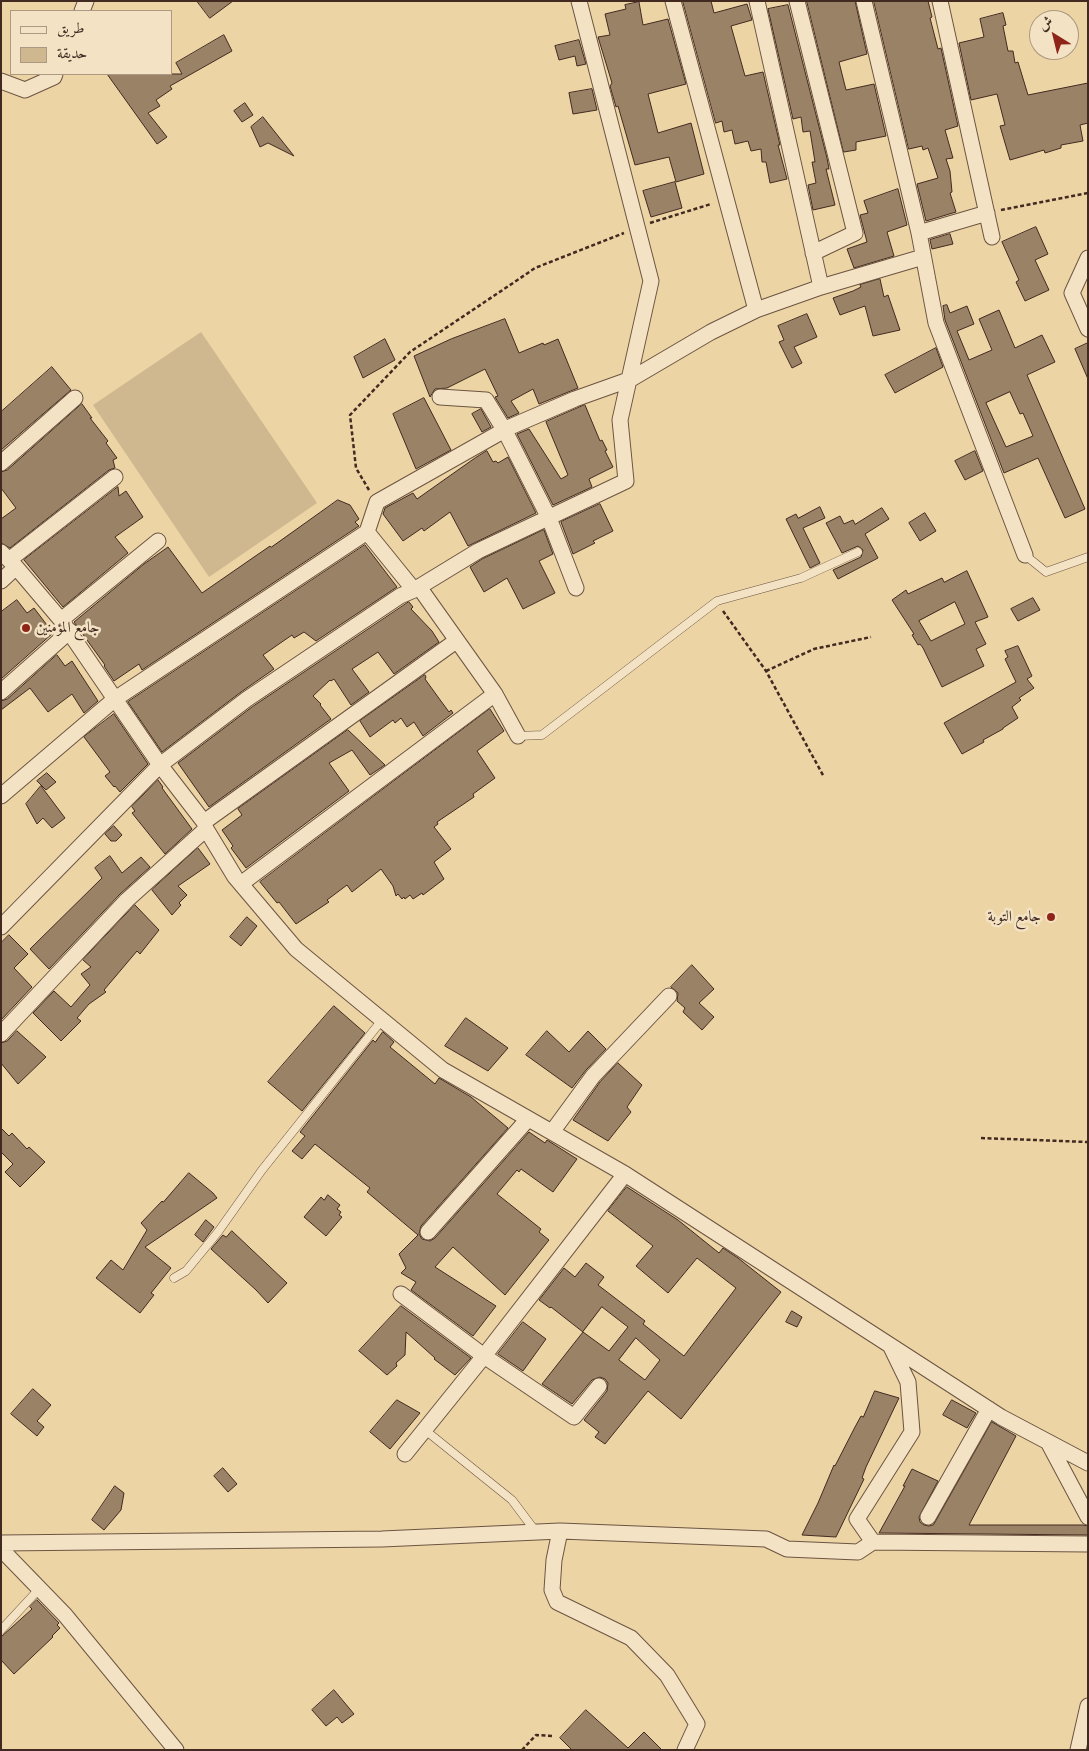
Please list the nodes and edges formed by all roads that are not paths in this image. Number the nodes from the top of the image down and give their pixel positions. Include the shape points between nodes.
1 (579, 1) edge
2 (673, 1) edge
3 (757, 1) edge
4 (797, 1) edge
5 (864, 1) edge
6 (940, 1) edge
7 (55, 75) edge
8 (1, 81) edge
9 (987, 213) junction
10 (919, 233) junction
11 (992, 237) dead end
12 (813, 253) junction
13 (923, 257) junction
14 (1088, 258) edge
15 (821, 287) junction
16 (756, 310) junction
17 (1088, 329) edge
18 (631, 379) junction
19 (440, 397) dead end
20 (75, 398) dead end
21 (505, 431) junction
22 (1, 463) edge
23 (115, 477) dead end
24 (549, 518) junction
25 (367, 532) junction
26 (158, 541) dead end
27 (858, 552) dead end
28 (1025, 555) joint
29 (1088, 557) edge
30 (9, 560) edge
31 (1, 581) edge
32 (417, 588) junction
33 (576, 588) dead end
34 (66, 625) junction
35 (456, 641) junction
36 (1, 692) edge
37 (495, 694) junction
38 (115, 698) junction
39 (518, 736) joint
40 (160, 765) junction
41 (1, 796) edge
42 (205, 825) junction
43 (242, 883) junction
44 (1, 927) edge
45 (669, 996) dead end
46 (382, 1020) junction
47 (1, 1034) edge
48 (528, 1118) junction
49 (552, 1132) junction
50 (626, 1174) junction
51 (428, 1232) dead end
52 (174, 1278) dead end
53 (401, 1294) dead end
54 (890, 1345) junction
55 (484, 1356) junction
56 (599, 1386) dead end
57 (988, 1409) junction
58 (425, 1430) junction
59 (1048, 1442) junction
60 (405, 1454) dead end
61 (1088, 1463) edge
62 (928, 1517) dead end
63 (1088, 1517) edge
64 (560, 1530) junction
65 (536, 1532) junction
66 (873, 1542) junction
67 (1, 1543) edge
68 (1088, 1544) edge
69 (1, 1549) edge
70 (40, 1588) junction
71 (1, 1630) edge
72 (1088, 1706) edge
73 (176, 1750) edge
74 (685, 1750) edge
75 (1078, 1750) edge

1 - 18 street via 651,281
2 - 16 street
3 - 12 street
4 - 12 street via 855,233
5 - 10 street
6 - 9 street
7 - 8 street via 25,90
9 - 10 street
9 - 11 street
10 - 13 street
12 - 15 street
13 - 15 street
13 - 28 street via 936,323
14 - 17 street via 1072,293
15 - 16 street
16 - 18 street
18 - 21 street via 575,399
18 - 24 street via 620,420 626,482
19 - 21 street via 486,400
20 - 22 street
21 - 24 street
21 - 25 street via 377,502
23 - 30 street
24 - 32 street via 478,551
24 - 33 street
25 - 32 street
25 - 38 street
26 - 34 street
27 - 39 lane via 801,578 717,602 542,735
28 - 29 lane via 1046,572
30 - 31 street
30 - 34 street
32 - 35 street
32 - 40 street via 400,596 247,699
34 - 36 street
34 - 38 street
35 - 37 street
35 - 42 street
37 - 39 street
37 - 43 street
38 - 40 street
38 - 41 street
40 - 42 street
40 - 44 street
42 - 43 street
42 - 47 street via 127,900
43 - 46 street via 296,949
45 - 49 street via 592,1076
46 - 48 street via 443,1070
46 - 52 lane via 262,1170 218,1232 186,1271
48 - 49 street
48 - 51 street
49 - 50 street
50 - 54 street
50 - 55 street
53 - 55 street
54 - 57 street
54 - 66 street via 908,1382 912,1432 857,1520
55 - 56 street via 574,1418
55 - 58 street
57 - 59 street
57 - 62 street
58 - 60 street
58 - 65 lane via 512,1500
59 - 61 street
59 - 63 street
64 - 65 street
64 - 66 street via 766,1539 787,1549 858,1552
64 - 74 street via 552,1590 557,1602 632,1638 667,1675 697,1724
65 - 67 street via 382,1539
66 - 68 street
69 - 70 street
70 - 71 lane
70 - 73 street
72 - 75 street

